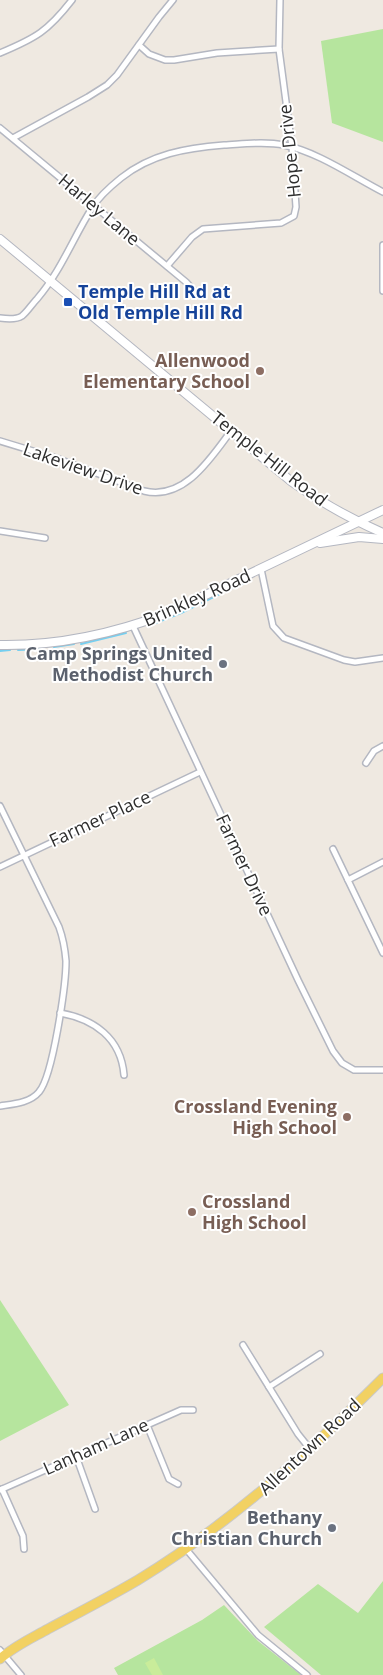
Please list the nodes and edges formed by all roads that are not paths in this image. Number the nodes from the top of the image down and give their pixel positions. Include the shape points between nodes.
1 (72, 0) edge
2 (173, 0) edge
3 (280, 0) edge
4 (139, 45) junction
5 (279, 49) junction
6 (0, 53) edge
7 (0, 128) edge
8 (13, 138) junction
9 (292, 147) junction
10 (383, 192) edge
11 (93, 206) junction
12 (0, 239) edge
13 (383, 245) edge
14 (167, 266) junction
15 (51, 281) junction
16 (383, 291) edge
17 (196, 293) dead end
18 (0, 318) edge
19 (231, 431) junction
20 (0, 441) edge
21 (383, 510) edge
22 (358, 522) junction
23 (0, 531) edge
24 (383, 533) edge
25 (45, 538) dead end
26 (383, 540) edge
27 (311, 545) junction
28 (261, 569) junction
29 (133, 626) junction
30 (0, 645) edge
31 (383, 658) edge
32 (383, 746) edge
33 (366, 763) dead end
34 (200, 772) junction
35 (0, 806) edge
36 (332, 849) dead end
37 (23, 856) junction
38 (383, 862) edge
39 (0, 867) edge
40 (348, 880) junction
41 (383, 953) edge
42 (60, 1013) junction
43 (383, 1070) edge
44 (124, 1075) dead end
45 (0, 1106) edge
46 (243, 1345) dead end
47 (320, 1354) dead end
48 (383, 1378) edge
49 (269, 1387) junction
50 (193, 1410) dead end
51 (147, 1425) junction
52 (310, 1449) junction
53 (76, 1456) junction
54 (178, 1484) dead end
55 (1, 1490) edge
56 (96, 1509) dead end
57 (24, 1549) dead end
58 (186, 1549) junction
59 (1, 1655) edge
60 (20, 1675) edge
61 (306, 1675) edge

1 - 6 street via 47,29
2 - 4 street
3 - 5 street, Hope Drive
4 - 5 street via 149,54 164,60
4 - 8 street via 107,85
5 - 9 street, Hope Drive
7 - 8 street, Harley Lane
8 - 11 street, Harley Lane
9 - 10 street via 316,156
9 - 11 street via 252,144 171,152 133,169
9 - 14 street, Hope Drive via 294,216 281,223 203,230 192,237
11 - 14 street, Harley Lane
11 - 15 street
12 - 15 main road, Temple Hill Road
13 - 16 street
14 - 17 street, Harley Lane
15 - 18 street via 22,316
15 - 19 main road, Temple Hill Road
19 - 20 street, Lakeview Drive via 199,472 175,489 159,492 144,491
19 - 22 main road, Temple Hill Road via 298,486
21 - 22 main road, Brinkley Road
22 - 24 main road, Temple Hill Road
22 - 27 main road, Brinkley Road
23 - 25 street
26 - 27 main road via 359,537
27 - 28 main road, Brinkley Road
28 - 29 main road, Brinkley Road
28 - 31 street via 273,626 284,638 344,660 355,662
29 - 30 main road, Brinkley Road via 75,640
29 - 34 street, Farmer Drive
32 - 33 street via 374,751
34 - 37 street, Farmer Place
34 - 43 street, Farmer Drive via 333,1051 342,1063 354,1070
35 - 37 street
36 - 40 street
37 - 39 street, Farmer Place
37 - 42 street via 64,942 65,974
38 - 40 street
40 - 41 street
42 - 44 street via 89,1022 105,1034 121,1056
42 - 45 street via 49,1070 42,1088 28,1100
46 - 49 street
47 - 49 street
48 - 52 main road, Allentown Road
49 - 52 street
50 - 51 street, Lanham Lane via 181,1410
51 - 53 street, Lanham Lane
51 - 54 street via 169,1479
52 - 58 main road, Allentown Road via 251,1501
53 - 55 street, Lanham Lane
53 - 56 street
55 - 57 street via 23,1536
58 - 59 main road, Allentown Road via 138,1580
58 - 61 street via 258,1635
59 - 60 street

